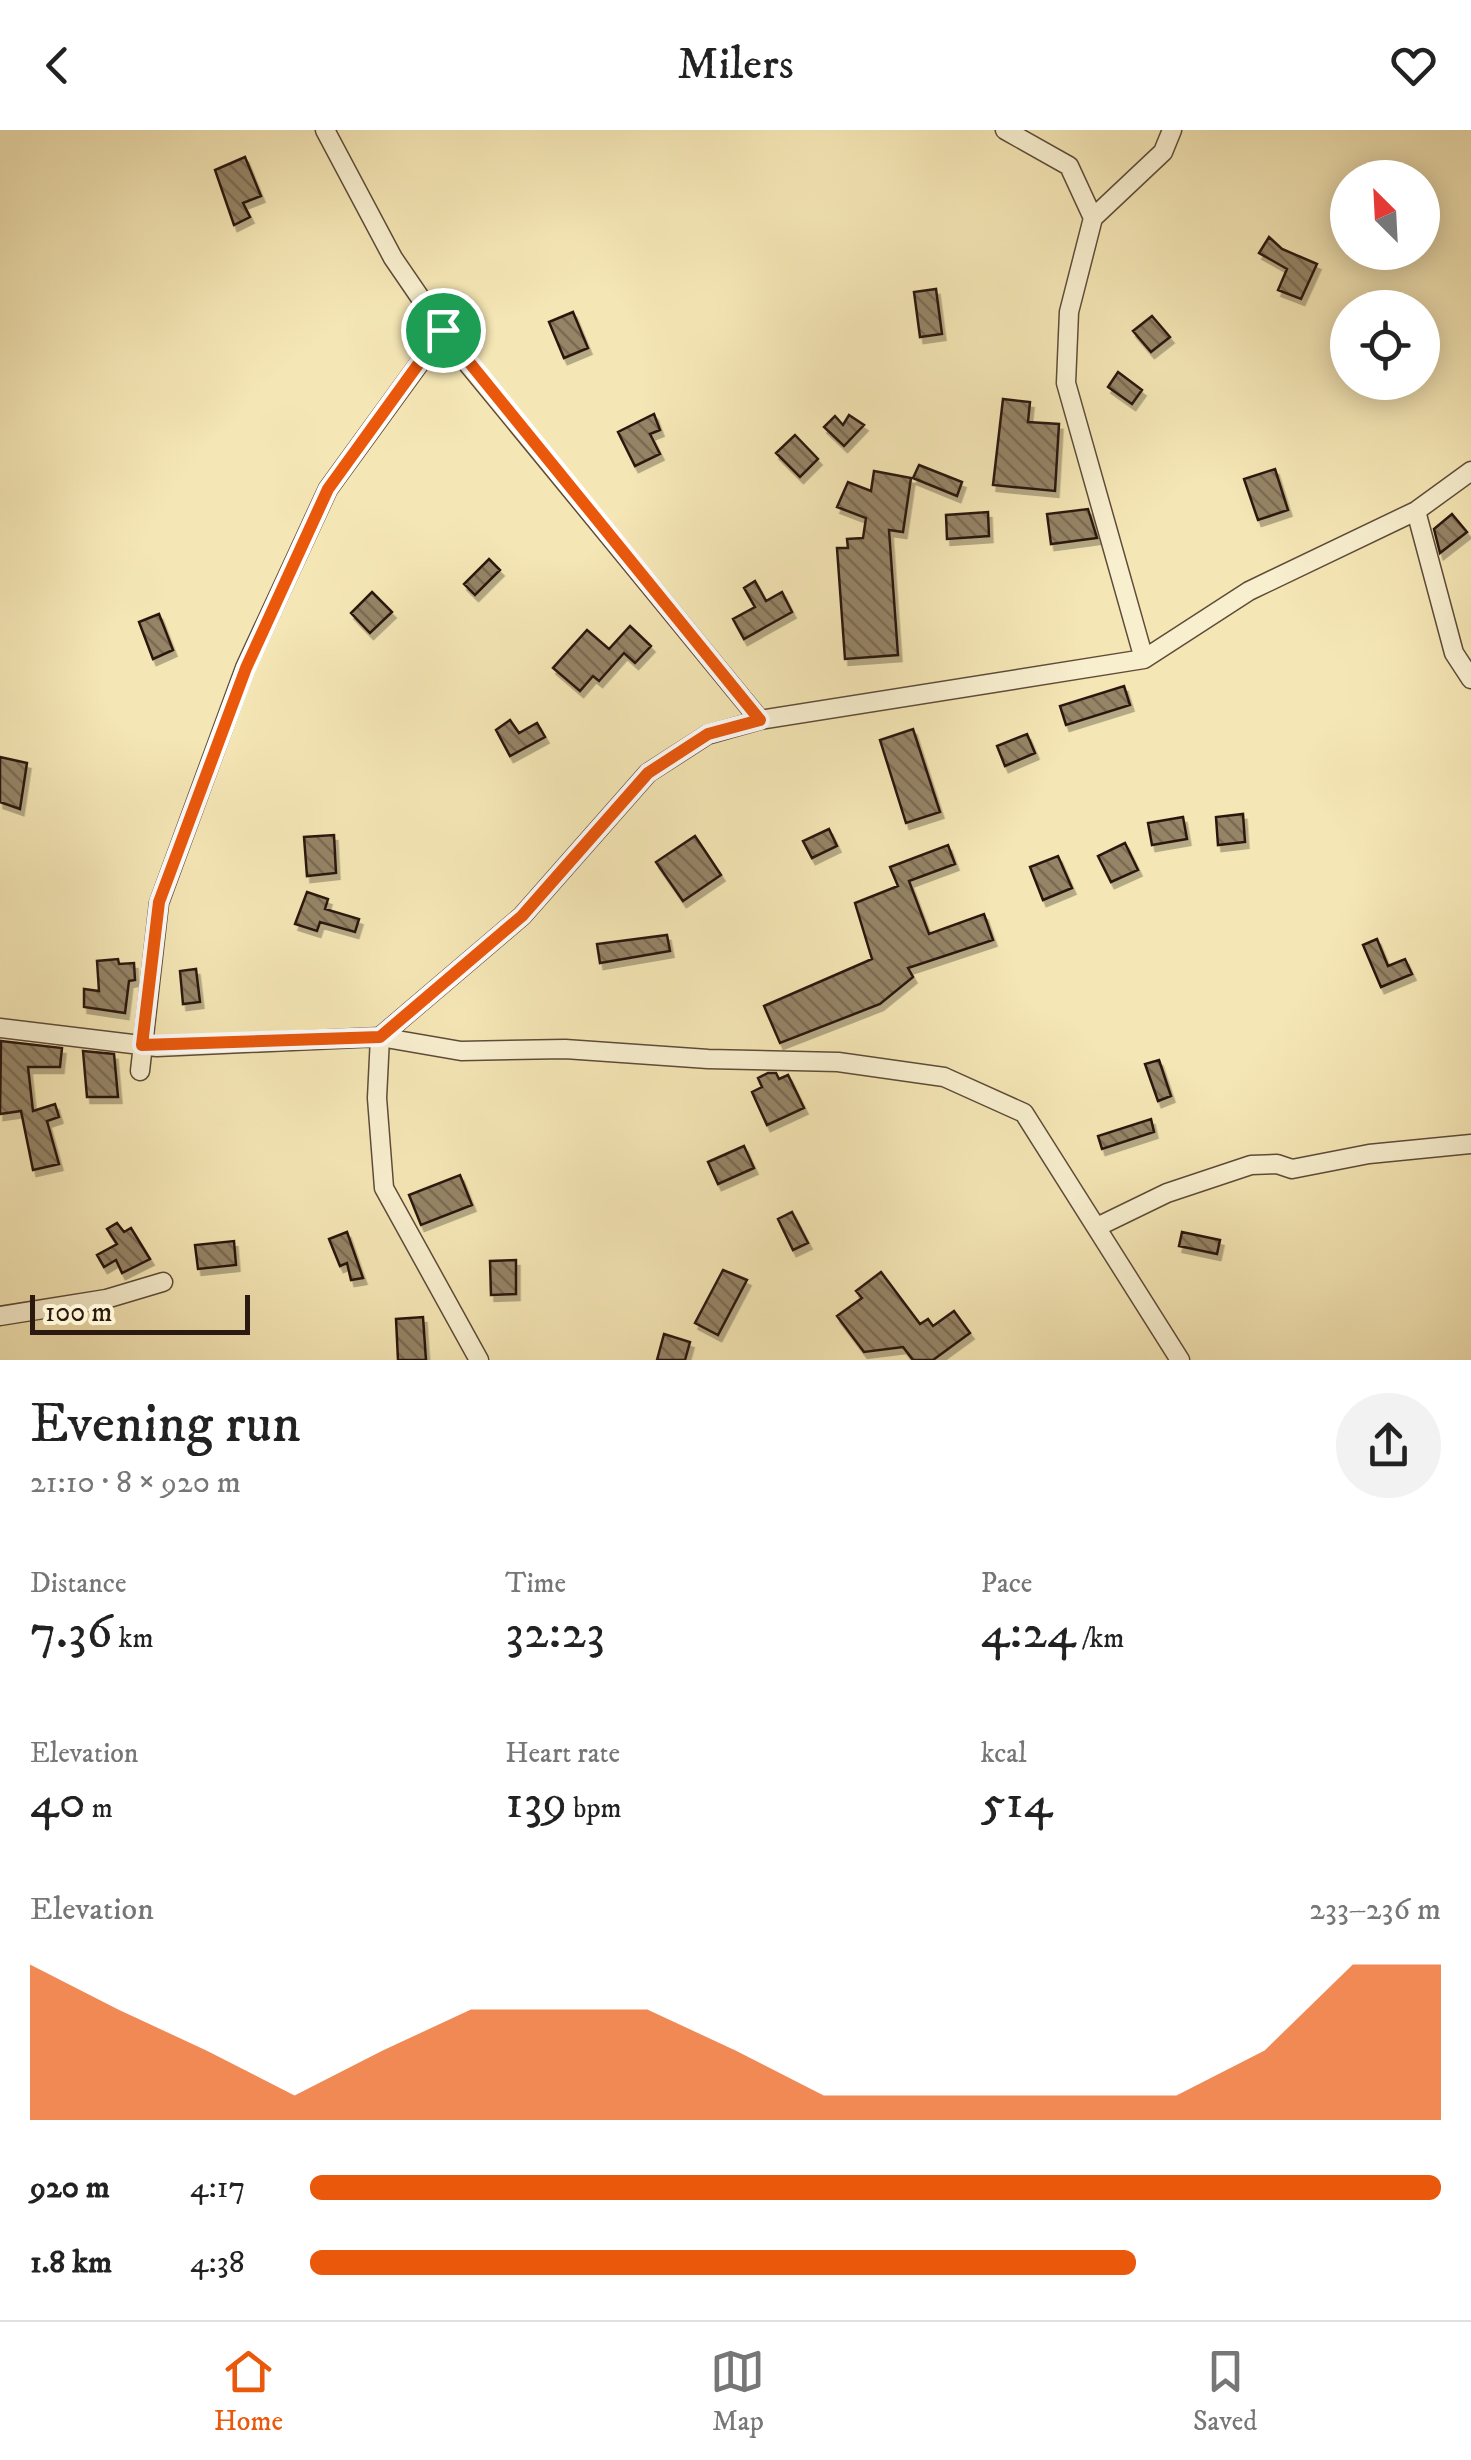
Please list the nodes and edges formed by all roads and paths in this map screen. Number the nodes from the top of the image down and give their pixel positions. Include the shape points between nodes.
1 (324, 130) edge
2 (1005, 130) edge
3 (1172, 130) edge
4 (1092, 218) junction
5 (443, 330) junction
6 (1471, 471) edge
7 (1416, 511) junction
8 (1144, 658) junction
9 (1471, 679) edge
10 (760, 720) junction
11 (0, 1028) edge
12 (380, 1037) junction
13 (142, 1045) junction
14 (140, 1071) dead end
15 (1471, 1144) edge
16 (1096, 1227) junction
17 (163, 1282) dead end
18 (0, 1316) edge
19 (479, 1360) edge
20 (1180, 1360) edge

1 - 5 street via 393,258
2 - 4 street via 1069,166
3 - 4 street via 1162,152
4 - 8 street via 1069,312 1066,384
5 - 10 street
5 - 13 street via 328,489 246,668 159,902
6 - 7 street
7 - 8 street via 1249,591
7 - 9 street via 1454,652
8 - 10 street
10 - 12 street via 708,734 648,773 522,916
11 - 13 street
12 - 13 street
12 - 16 street via 461,1051 566,1049 838,1062 944,1077 1024,1114
12 - 19 street via 376,1098 384,1188
13 - 14 street
15 - 16 street via 1292,1169 1251,1165
16 - 20 street
17 - 18 street via 106,1299

